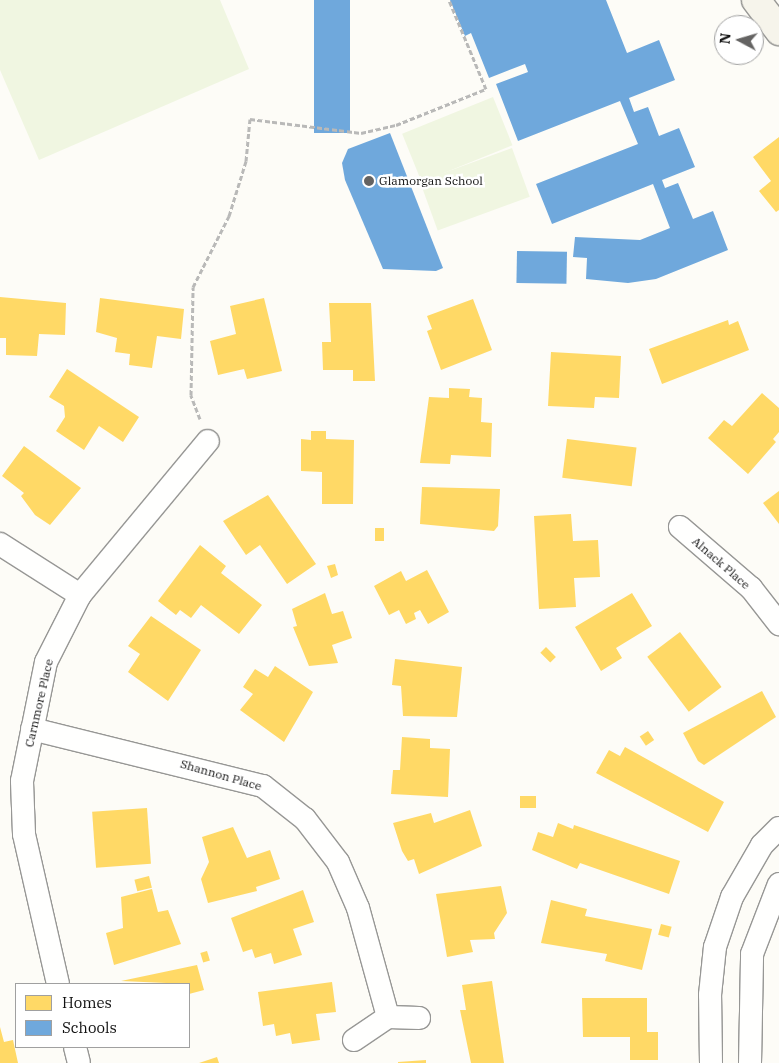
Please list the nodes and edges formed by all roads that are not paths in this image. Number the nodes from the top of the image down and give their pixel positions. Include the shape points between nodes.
1 (756, 0) edge
2 (779, 31) edge
3 (208, 441) road end
4 (680, 527) dead end
5 (0, 544) edge
6 (80, 595) junction
7 (779, 624) edge
8 (32, 729) junction
9 (779, 828) edge
10 (779, 884) edge
11 (58, 983) edge
12 (388, 1017) junction
13 (419, 1018) dead end
14 (354, 1040) dead end
15 (74, 1048) edge
16 (79, 1063) edge
17 (711, 1063) edge
18 (750, 1063) edge

1 - 2 street
3 - 6 street, Carnmore Place
4 - 7 street, Alnack Place via 751,588
5 - 6 street
6 - 8 street, Carnmore Place via 46,662
8 - 11 street, Carnmore Place via 22,781 24,834
8 - 12 street, Shannon Place via 264,786 305,819 338,862 358,908
9 - 17 street via 762,845 732,897 715,947 710,995
10 - 18 street via 752,954
12 - 13 street
12 - 14 street
15 - 16 street

